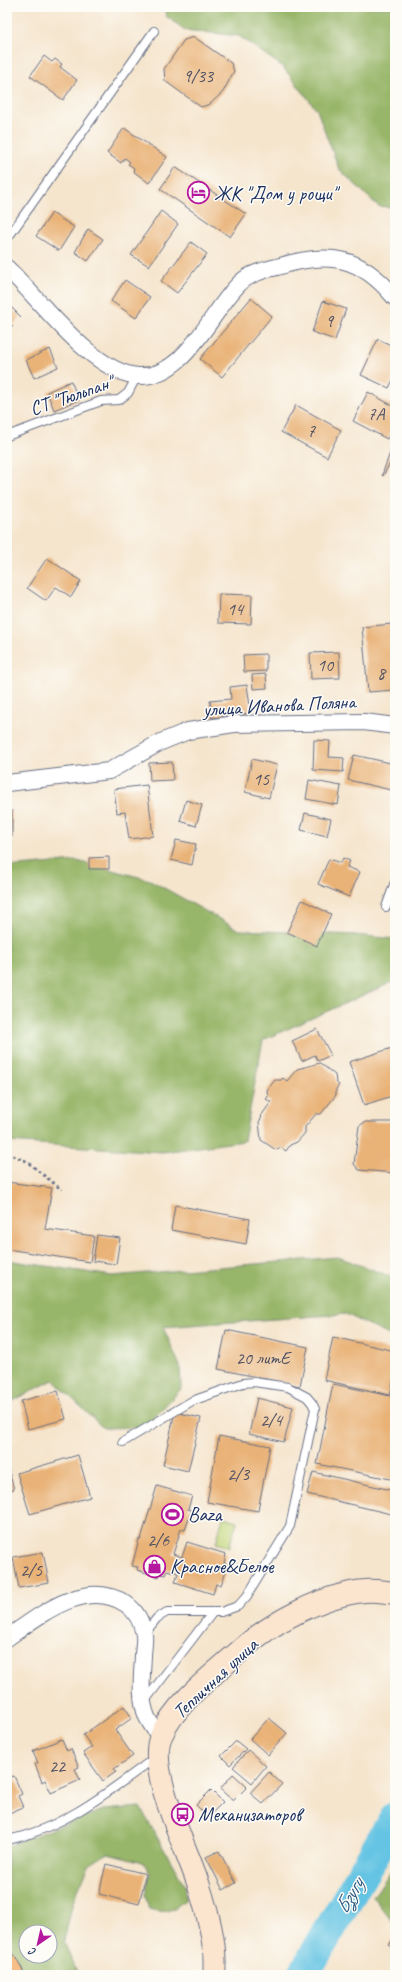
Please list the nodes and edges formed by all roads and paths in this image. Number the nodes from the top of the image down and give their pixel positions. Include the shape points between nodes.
1 (154, 31) dead end
2 (7, 239) edge
3 (7, 268) edge
4 (395, 298) edge
5 (137, 376) junction
6 (7, 436) edge
7 (395, 726) edge
8 (7, 783) edge
9 (395, 882) edge
10 (386, 907) dead end
11 (7, 1153) edge
12 (62, 1190) dead end
13 (123, 1442) dead end
14 (395, 1593) edge
15 (213, 1612) junction
16 (144, 1635) junction
17 (7, 1638) edge
18 (143, 1705) junction
19 (159, 1746) junction
20 (7, 1840) edge
21 (7, 1964) edge
22 (12, 1975) edge
23 (214, 1975) edge

1 - 2 lane
3 - 5 street via 82,347 99,360
4 - 5 street via 375,277 351,263 334,258 297,260 256,273 242,281 198,339 177,361 157,375
5 - 6 lane, СТ "Тюльпан" via 128,393 119,400 101,401
7 - 8 street, улица Иванова Поляна via 364,722 234,724 188,731 160,742 108,771
9 - 10 lane
11 - 12 path via 26,1161
13 - 15 lane via 192,1401 243,1383 288,1387 307,1396 312,1403 314,1414 290,1526 247,1596 231,1610
14 - 19 street, Тепличная улица via 365,1591 333,1596 302,1609 243,1648 181,1707 169,1720
15 - 16 lane via 167,1612 157,1618
15 - 18 lane
16 - 17 street via 140,1620 134,1611 113,1598 99,1595 81,1597 52,1608
16 - 18 street
18 - 19 street
19 - 20 lane via 99,1799 50,1825
19 - 23 street via 162,1785 199,1885 212,1931
21 - 22 highway

